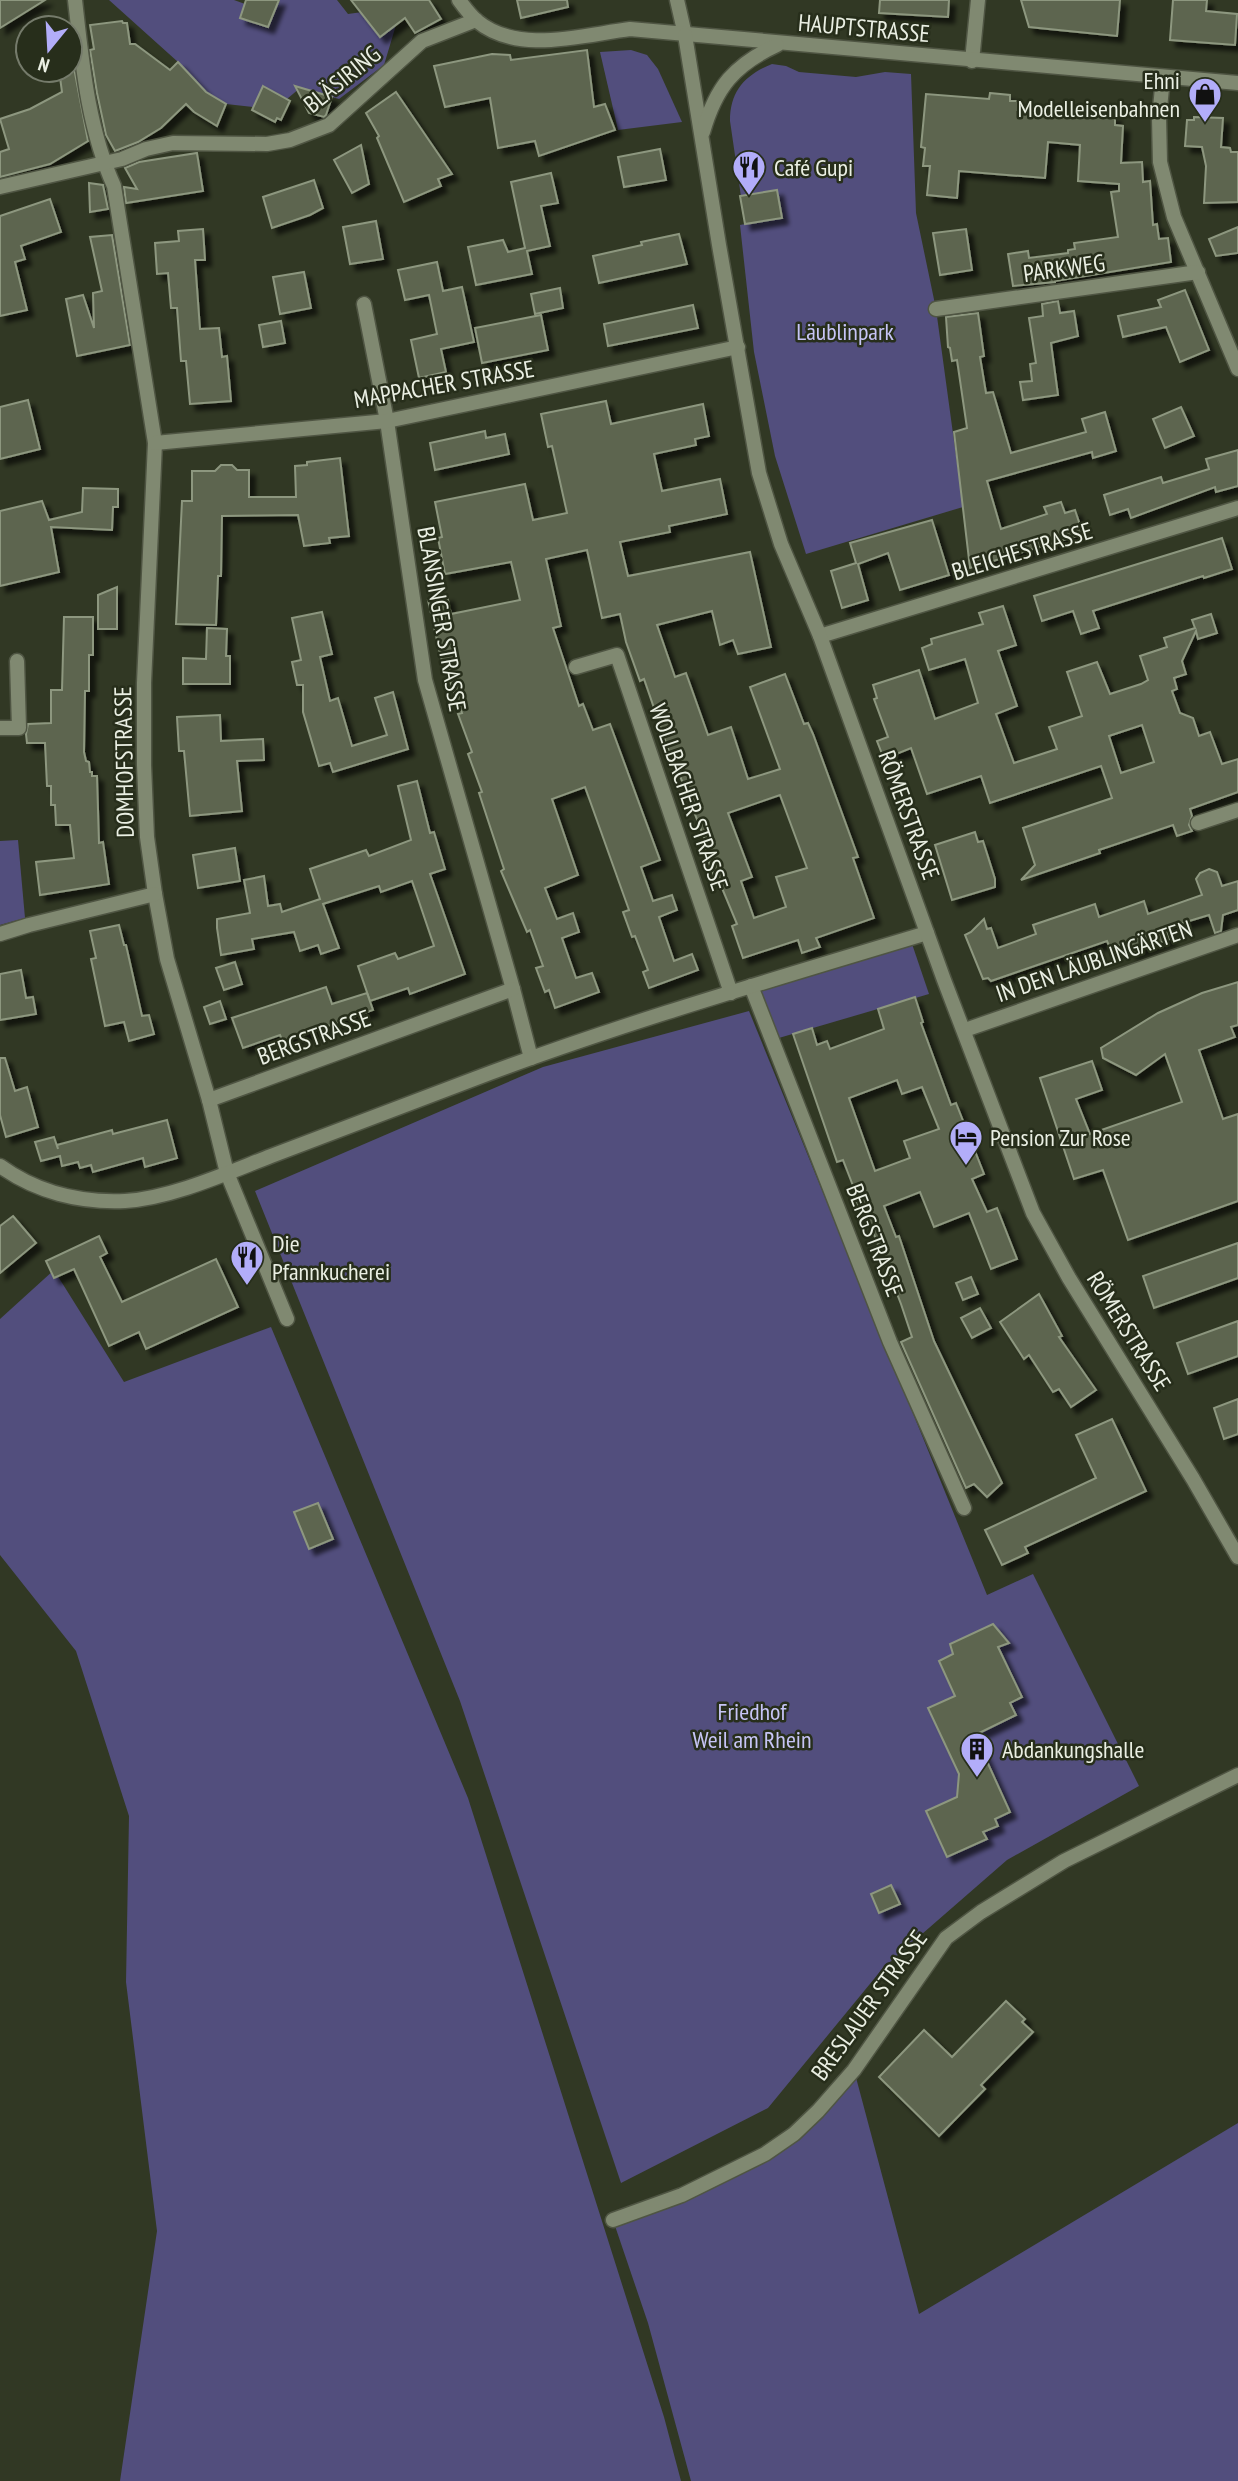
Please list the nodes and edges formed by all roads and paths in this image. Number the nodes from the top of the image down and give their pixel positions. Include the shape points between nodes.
1 (75, 0) edge
2 (459, 0) edge
3 (677, 0) edge
4 (978, 0) edge
5 (476, 20) junction
6 (685, 35) junction
7 (780, 44) junction
8 (972, 61) junction
9 (1163, 78) junction
10 (1238, 83) edge
11 (702, 136) junction
12 (103, 163) junction
13 (0, 187) edge
14 (1198, 272) junction
15 (364, 304) dead end
16 (936, 309) dead end
17 (738, 346) junction
18 (1238, 369) edge
19 (387, 421) junction
20 (155, 443) junction
21 (1238, 508) edge
22 (820, 636) junction
23 (17, 661) dead end
24 (576, 667) dead end
25 (0, 728) edge
26 (1238, 810) edge
27 (1198, 823) dead end
28 (155, 894) junction
29 (927, 933) junction
30 (0, 934) edge
31 (1238, 934) edge
32 (751, 986) junction
33 (513, 989) junction
34 (731, 993) junction
35 (965, 1030) junction
36 (531, 1058) junction
37 (209, 1100) junction
38 (0, 1166) edge
39 (228, 1172) junction
40 (287, 1320) dead end
41 (964, 1508) dead end
42 (1238, 1558) edge
43 (1238, 1775) edge
44 (613, 2220) dead end

1 - 12 street via 86,85
2 - 5 street, HAUPTSTRASSE
3 - 6 street, RÖMERSTRASSE
4 - 8 street
5 - 6 street, HAUPTSTRASSE via 497,34 518,39 630,29
5 - 12 street, BLÄSIRING via 422,41 329,125 314,132 267,144 173,143
6 - 7 street, HAUPTSTRASSE
6 - 11 street, RÖMERSTRASSE
7 - 8 street, HAUPTSTRASSE
7 - 11 street via 755,55 720,88
8 - 9 street, HAUPTSTRASSE
9 - 10 street, HAUPTSTRASSE
9 - 14 street via 1160,162 1174,217
11 - 17 street, RÖMERSTRASSE
12 - 13 street, BLÄSIRING
12 - 20 street, DOMHOFSTRASSE via 114,186
14 - 16 street, PARKWEG
14 - 18 street
15 - 19 street, BLANSINGER STRASSE
17 - 19 street, MAPPACHER STRASSE
17 - 22 street, RÖMERSTRASSE via 759,473 781,544
19 - 20 street, MAPPACHER STRASSE
19 - 33 street, BLANSINGER STRASSE via 425,680
20 - 28 street, DOMHOFSTRASSE via 144,683 147,837
21 - 22 street, BLEICHESTRASSE
22 - 29 street, RÖMERSTRASSE
23 - 25 street via 19,727
24 - 34 street, WOLLBACHER STRASSE via 617,655
26 - 27 street
28 - 30 street
28 - 37 street, DOMHOFSTRASSE via 167,959
29 - 32 street
29 - 35 street, RÖMERSTRASSE
31 - 35 street, IN DEN LÄUBLINGÄRTEN
32 - 34 street
32 - 41 street, BERGSTRASSE via 890,1342
33 - 36 street, BLANSINGER STRASSE
33 - 37 street, BERGSTRASSE
34 - 36 street
35 - 42 street, RÖMERSTRASSE via 1033,1213
36 - 39 street
37 - 39 street, DOMHOFSTRASSE
38 - 39 street via 50,1192 85,1200 127,1201
39 - 40 street, DOMHOFSTRASSE
43 - 44 street, BRESLAUER STRASSE via 1064,1861 981,1912 946,1938 854,2070 794,2134 765,2154 682,2195

